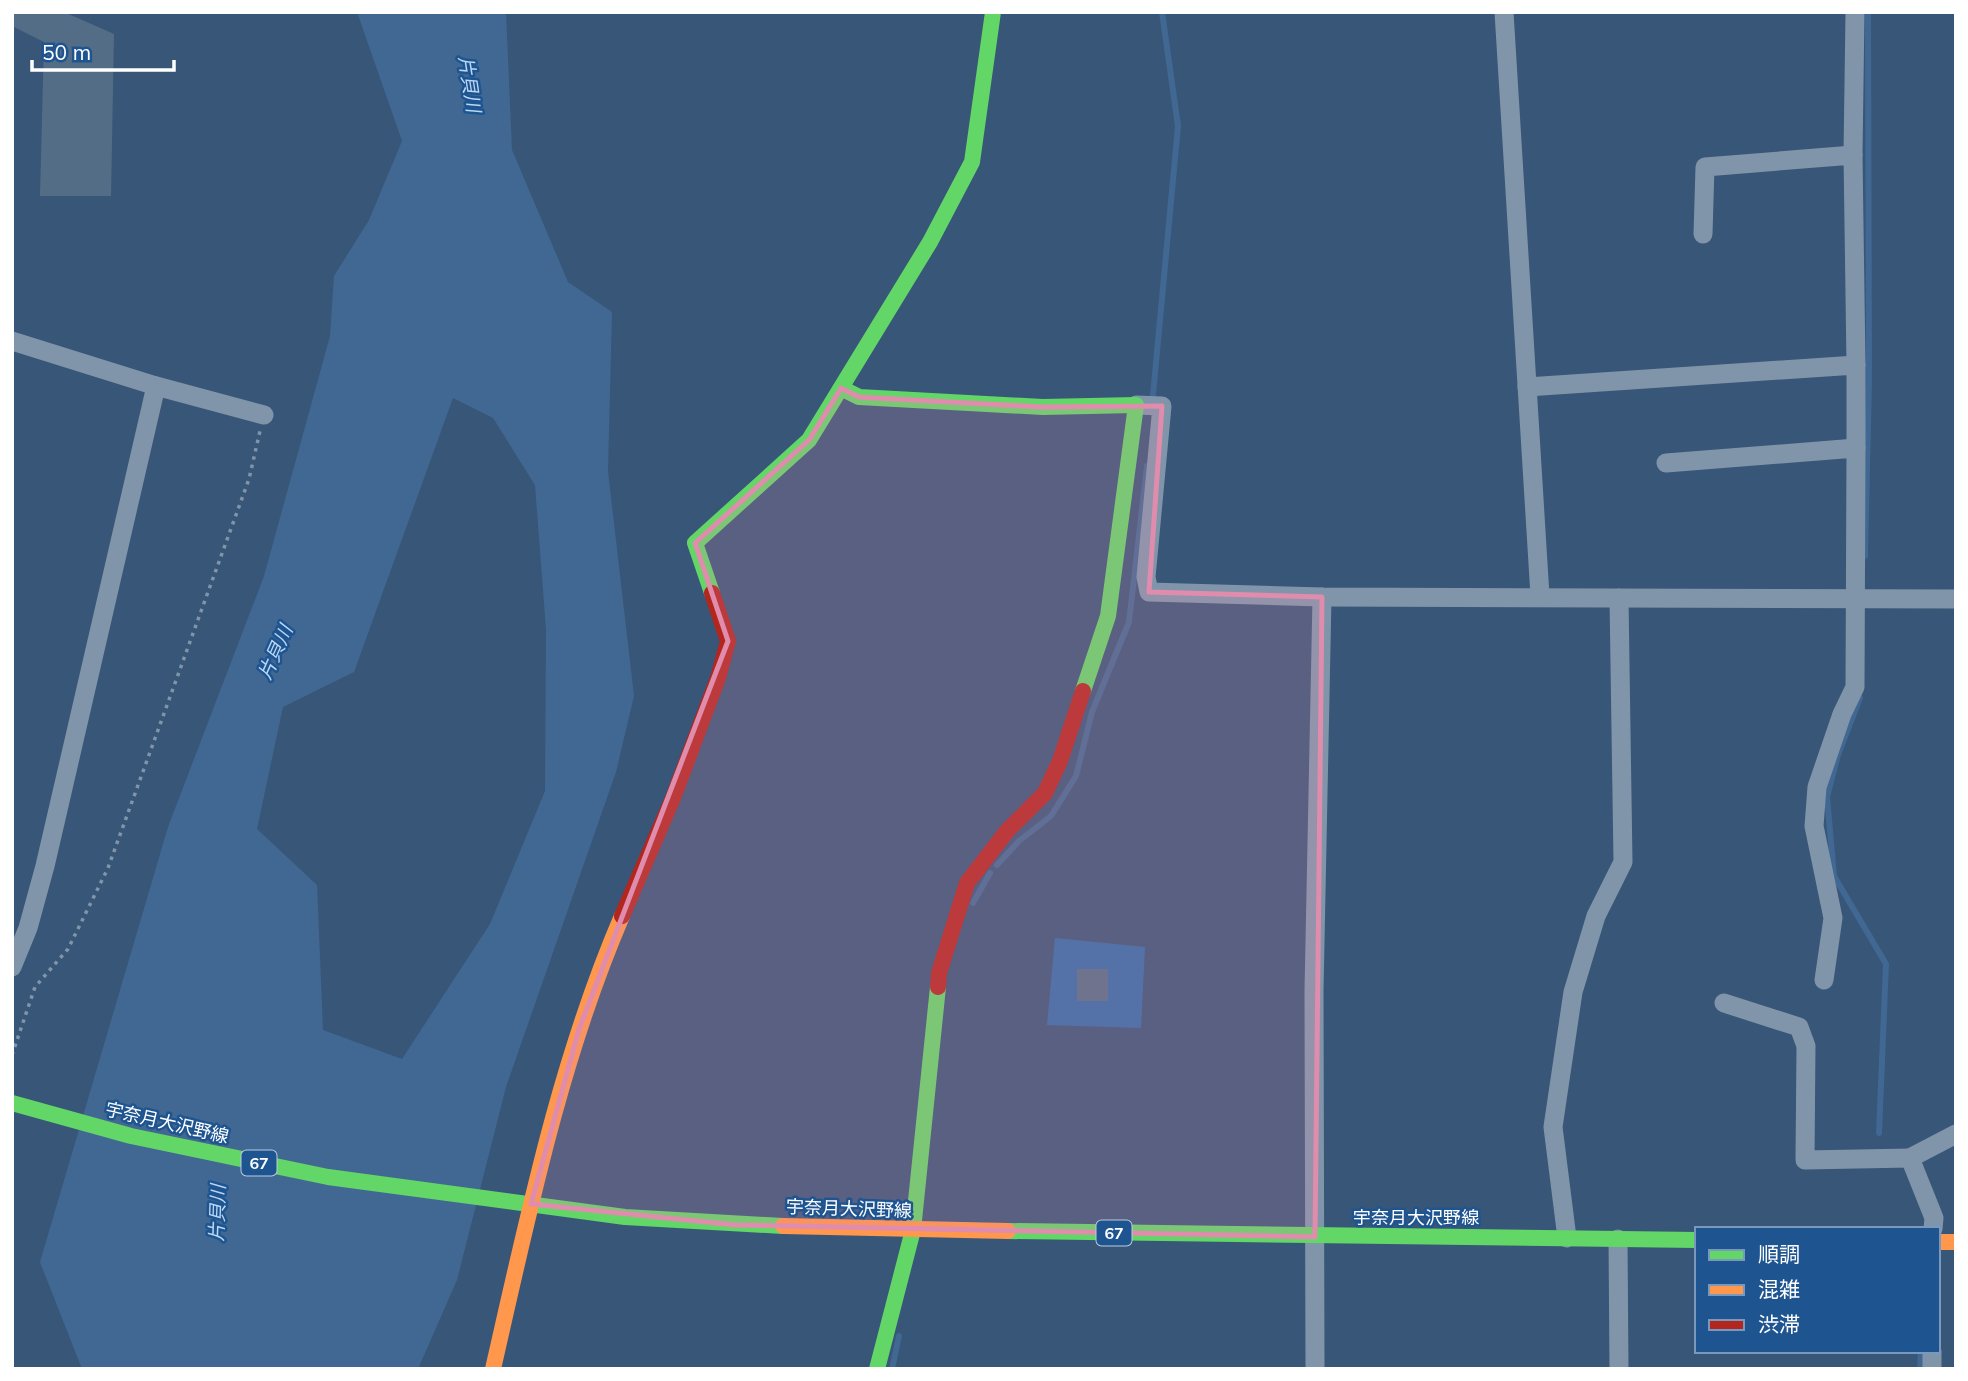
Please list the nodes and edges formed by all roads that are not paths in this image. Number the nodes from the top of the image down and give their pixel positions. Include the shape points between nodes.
1 (993, 12) edge
2 (1504, 12) edge
3 (1855, 12) edge
4 (1853, 155) junction
5 (1703, 233) dead end
6 (12, 341) edge
7 (1856, 365) junction
8 (156, 386) junction
9 (841, 387) junction
10 (1527, 387) junction
11 (1136, 405) junction
12 (264, 415) road end
13 (1856, 448) junction
14 (1666, 463) dead end
15 (1540, 596) junction
16 (1322, 597) junction
17 (1619, 598) junction
18 (1858, 598) junction
19 (1956, 599) edge
20 (12, 967) edge
21 (1824, 980) dead end
22 (1724, 1003) dead end
23 (12, 1103) edge
24 (1956, 1134) edge
25 (1907, 1158) junction
26 (531, 1205) junction
27 (1933, 1227) edge
28 (913, 1230) junction
29 (1315, 1237) junction
30 (1567, 1238) junction
31 (1618, 1239) junction
32 (1695, 1240) edge
33 (493, 1369) edge
34 (877, 1369) edge
35 (1315, 1369) edge
36 (1619, 1369) edge

1 - 9 street via 972,162 930,242
2 - 10 street
3 - 4 street
4 - 5 street via 1705,167
4 - 7 street
6 - 8 street
7 - 10 street
7 - 13 street
8 - 12 street
8 - 20 street via 45,866
9 - 11 street via 859,397 1043,407
9 - 26 street via 809,440 695,543 728,641 673,797 579,1029
10 - 15 street
11 - 16 street via 1163,406 1146,577 1149,592
11 - 28 street via 1108,616 1065,748 1045,793 1007,831 967,883 939,973
13 - 14 street
13 - 18 street
15 - 16 street
15 - 17 street
16 - 29 street via 1314,991
17 - 18 street
17 - 30 street via 1623,862 1596,916 1573,992 1553,1127
18 - 19 street
18 - 21 street via 1855,687 1817,787 1814,826 1833,918
22 - 25 street via 1799,1027 1806,1046 1805,1160
23 - 26 street, 宇奈月大沢野線 / 67 via 131,1136 328,1177
24 - 25 street
25 - 27 street via 1934,1218
26 - 28 street, 宇奈月大沢野線 / 67 via 735,1225
26 - 33 street
28 - 29 street, 宇奈月大沢野線 / 67
28 - 34 street
29 - 30 street, 宇奈月大沢野線 / 67
29 - 35 street
30 - 31 street, 宇奈月大沢野線 / 67
31 - 32 street, 宇奈月大沢野線 / 67
31 - 36 street

